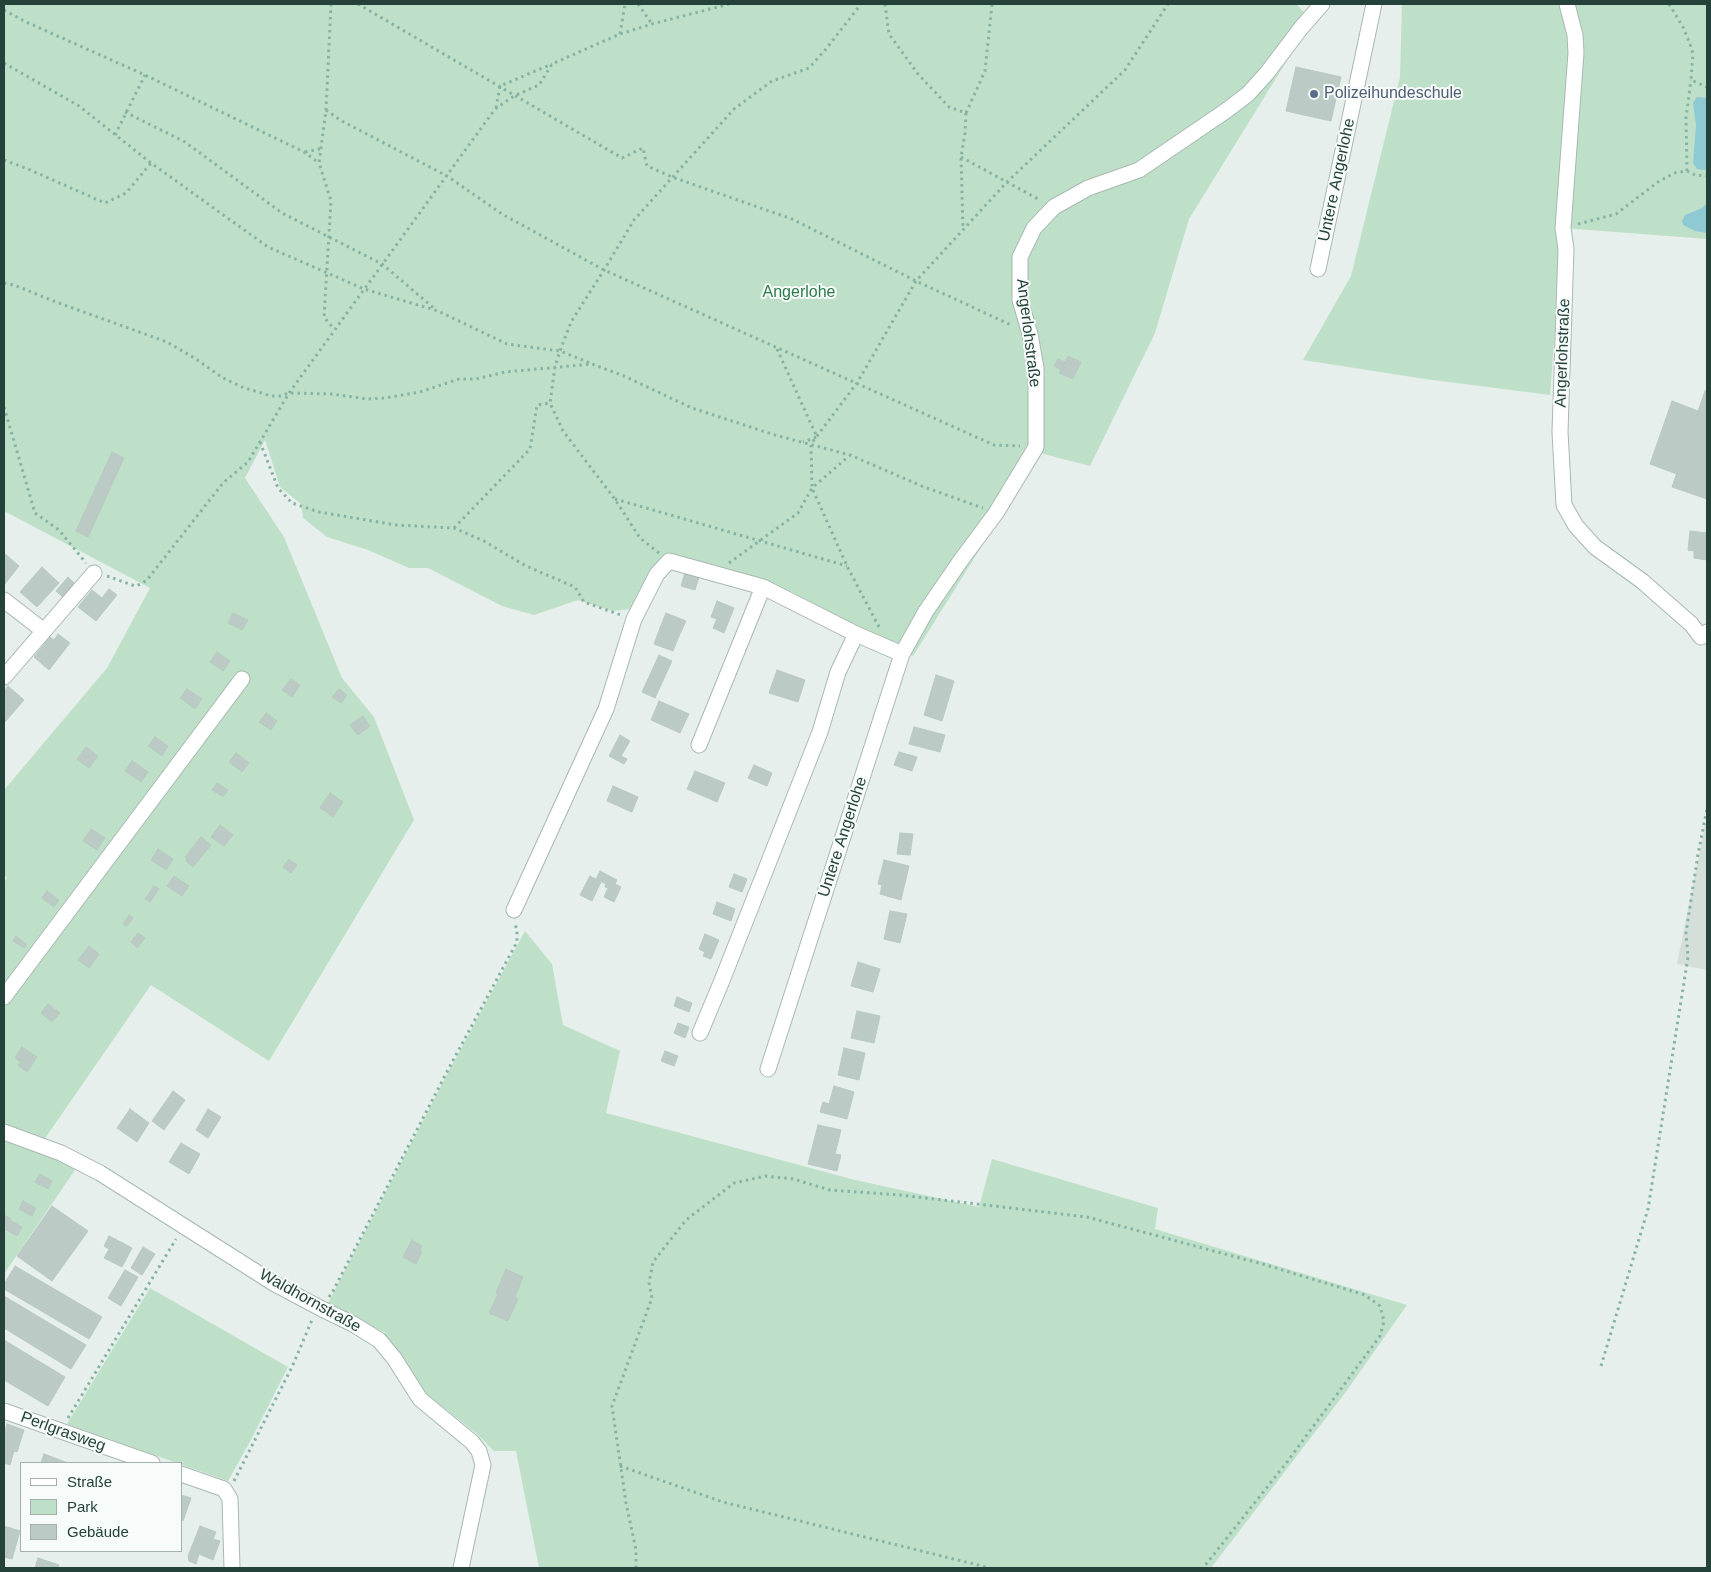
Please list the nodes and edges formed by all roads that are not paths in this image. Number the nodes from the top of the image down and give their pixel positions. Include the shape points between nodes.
1 (1322, 4) edge
2 (1374, 4) edge
3 (1567, 4) edge
4 (1318, 269) dead end
5 (94, 573) road end
6 (763, 587) junction
7 (4, 600) edge
8 (44, 631) junction
9 (1707, 632) edge
10 (856, 634) junction
11 (895, 650) junction
12 (4, 677) edge
13 (242, 679) dead end
14 (699, 744) dead end
15 (514, 910) road end
16 (4, 997) edge
17 (700, 1033) dead end
18 (768, 1069) dead end
19 (4, 1132) edge
20 (4, 1411) edge
21 (149, 1462) edge
22 (182, 1474) edge
23 (232, 1568) edge
24 (461, 1568) edge

1 - 11 street, Angerlohstraße via 1248,94 1139,170 1088,188 1054,207 1034,228 1020,257 1020,300 1036,368 1036,447 996,513
2 - 4 street, Untere Angerlohe
3 - 9 street, Angerlohstraße via 1576,53 1562,228 1566,249 1560,432 1564,505 1576,526 1595,547 1642,580 1701,637
5 - 8 street
6 - 10 street
6 - 14 street
6 - 15 street via 669,561 657,574 634,620 606,709
7 - 8 street
8 - 12 street
10 - 11 street
10 - 17 street via 838,672 820,732
11 - 18 street, Untere Angerlohe
13 - 16 street
19 - 24 street, Waldhornstraße via 61,1153 100,1173 275,1284 379,1340 420,1399 480,1451 483,1465
20 - 21 street, Perlgrasweg
22 - 23 street via 224,1488 230,1500

